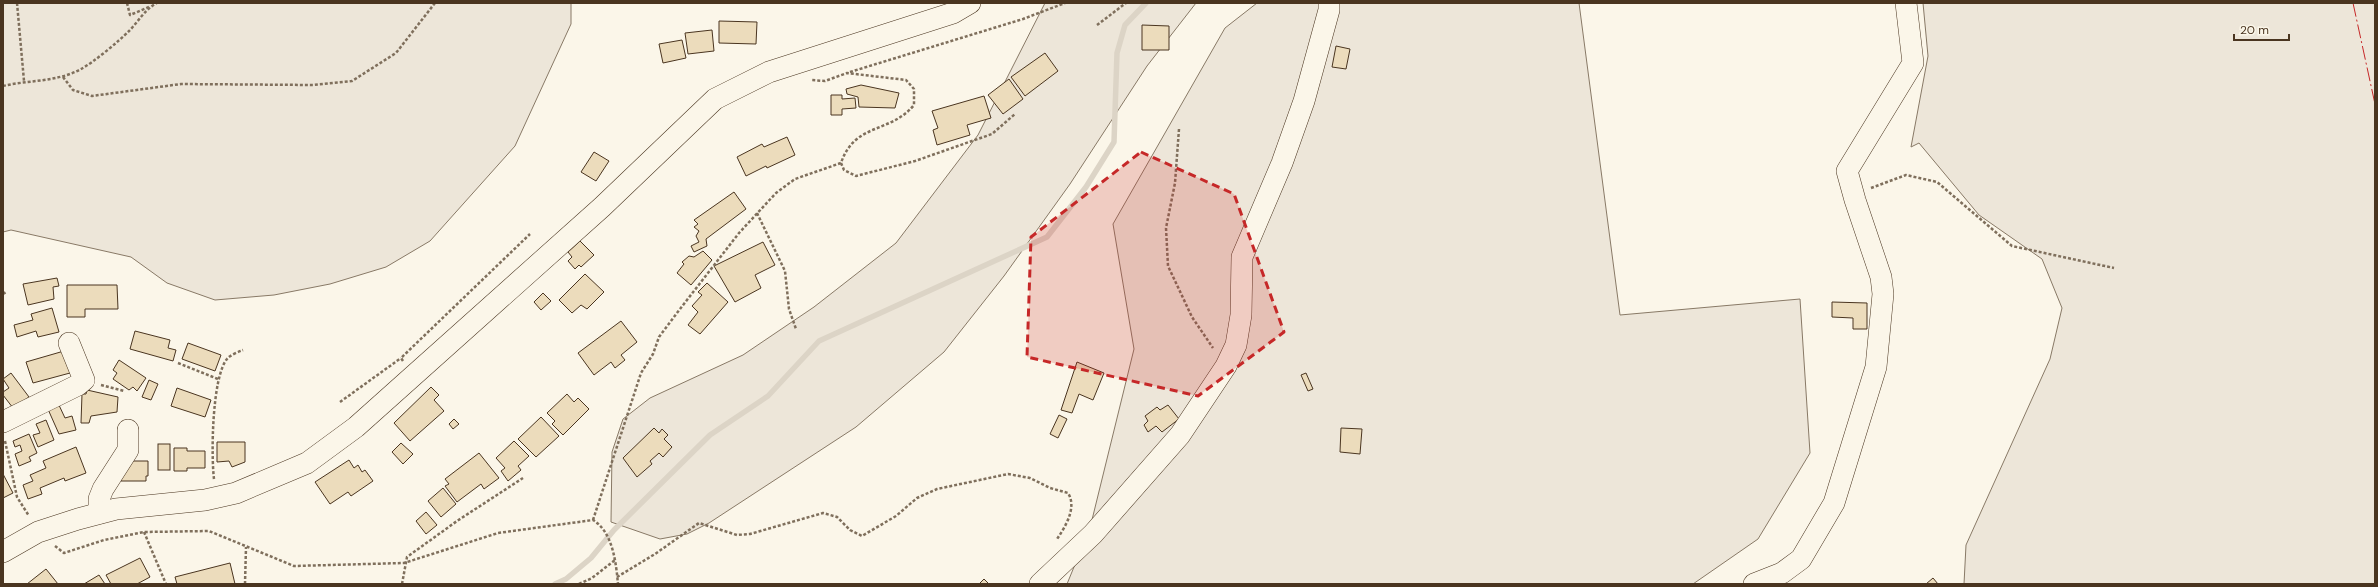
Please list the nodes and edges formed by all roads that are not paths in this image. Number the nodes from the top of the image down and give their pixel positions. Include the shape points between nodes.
1 (970, 3) edge
2 (1329, 3) edge
3 (1906, 3) edge
4 (69, 343) dead end
5 (3, 422) edge
6 (128, 430) dead end
7 (99, 513) junction
8 (3, 552) edge
9 (1040, 584) edge
10 (1754, 584) edge

1 - 7 street via 953,13 769,72 715,99 602,206 356,427 307,463 236,493
2 - 9 street via 1304,101 1282,163 1242,258 1241,316 1236,345 1226,366 1180,435 1093,534
3 - 10 street via 1913,63 1847,171 1881,277 1883,294 1876,367 1834,503 1801,559 1782,573
4 - 5 street via 84,380
6 - 7 street via 128,450 103,489 99,499
7 - 8 street via 38,532

